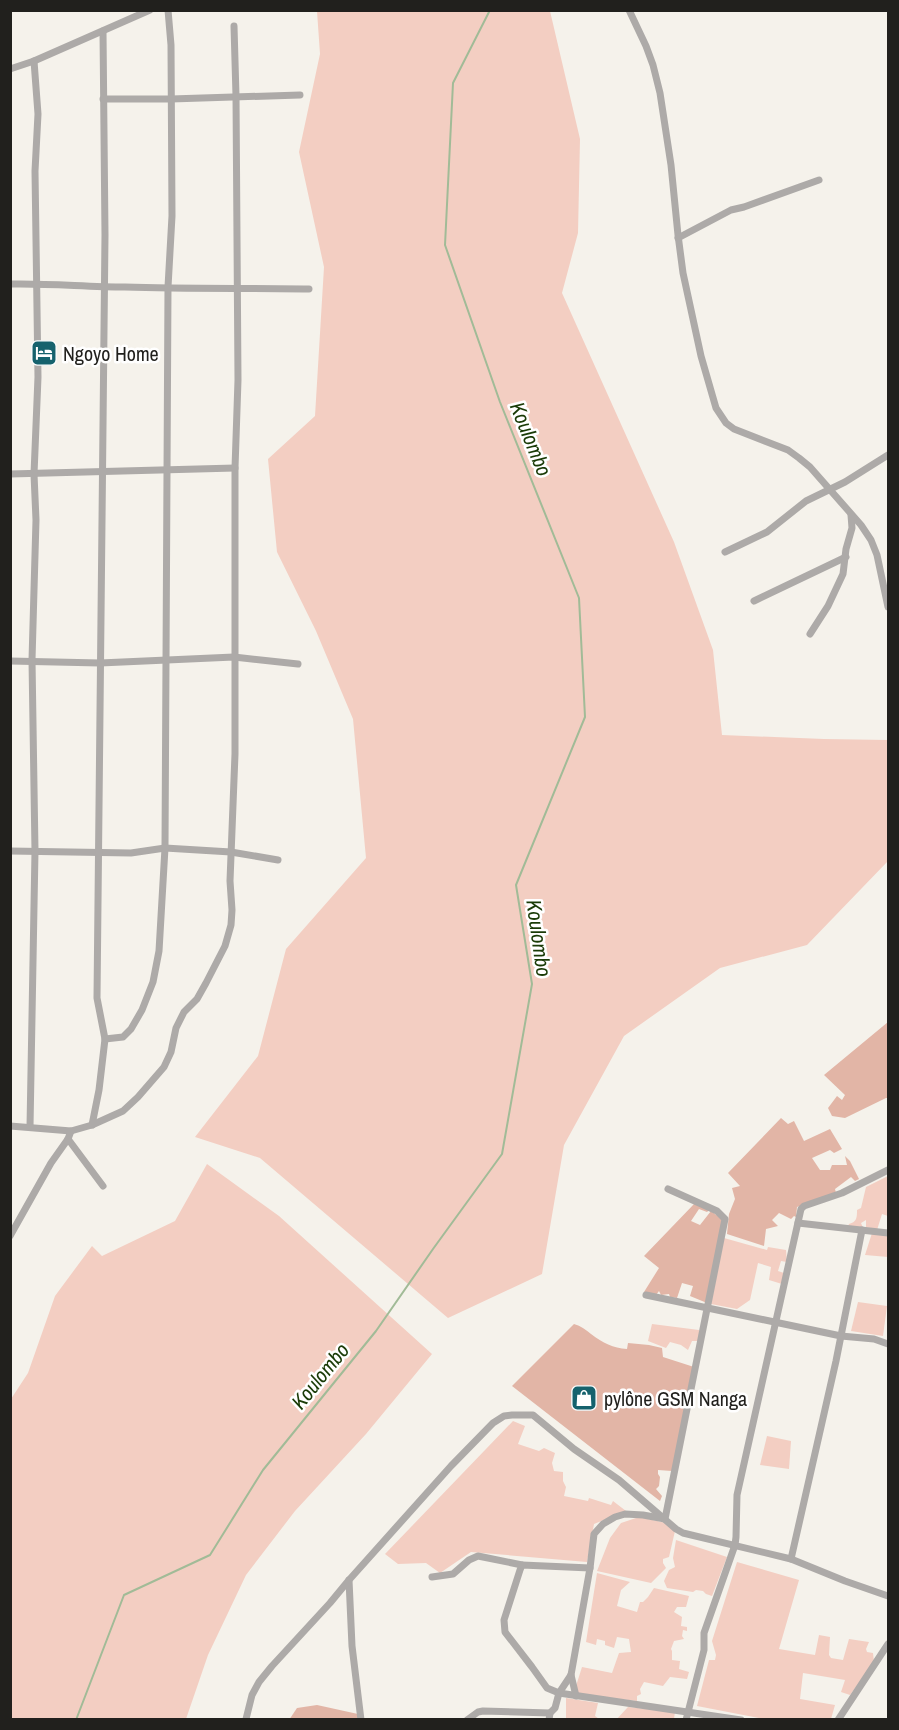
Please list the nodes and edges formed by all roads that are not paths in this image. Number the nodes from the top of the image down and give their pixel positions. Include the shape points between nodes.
1 (150, 10) edge
2 (168, 10) edge
3 (629, 10) edge
4 (234, 26) dead end
5 (103, 31) junction
6 (34, 61) junction
7 (10, 69) edge
8 (300, 94) dead end
9 (237, 96) junction
10 (103, 99) junction
11 (171, 99) junction
12 (819, 180) dead end
13 (678, 238) junction
14 (38, 283) junction
15 (10, 284) edge
16 (103, 287) junction
17 (168, 287) junction
18 (237, 288) junction
19 (309, 289) dead end
20 (888, 455) edge
21 (235, 468) junction
22 (168, 470) junction
23 (101, 472) junction
24 (10, 474) edge
25 (34, 474) junction
26 (829, 489) junction
27 (850, 513) junction
28 (724, 552) dead end
29 (846, 557) junction
30 (754, 601) dead end
31 (888, 607) edge
32 (810, 634) dead end
33 (234, 657) junction
34 (33, 660) junction
35 (10, 661) edge
36 (165, 661) junction
37 (100, 663) junction
38 (298, 664) dead end
39 (165, 848) junction
40 (10, 851) edge
41 (35, 852) junction
42 (99, 852) junction
43 (231, 852) junction
44 (278, 860) dead end
45 (105, 1039) junction
46 (92, 1125) junction
47 (10, 1126) edge
48 (30, 1126) junction
49 (70, 1135) junction
50 (888, 1170) edge
51 (103, 1186) dead end
52 (668, 1189) dead end
53 (798, 1223) junction
54 (862, 1230) junction
55 (888, 1233) edge
56 (10, 1236) edge
57 (646, 1295) dead end
58 (707, 1308) junction
59 (775, 1321) junction
60 (841, 1336) junction
61 (888, 1344) edge
62 (665, 1519) junction
63 (735, 1545) junction
64 (790, 1559) junction
65 (522, 1565) junction
66 (590, 1568) junction
67 (432, 1577) dead end
68 (349, 1580) junction
69 (888, 1596) edge
70 (888, 1644) edge
71 (571, 1675) junction
72 (559, 1693) junction
73 (576, 1696) junction
74 (549, 1716) edge
75 (687, 1716) edge
76 (246, 1719) edge
77 (361, 1719) edge
78 (467, 1719) edge
79 (741, 1719) edge
80 (838, 1719) edge

1 - 5 street
2 - 11 street
3 - 13 street via 646,46 660,93
4 - 9 street
5 - 6 street
5 - 10 street
6 - 7 street
6 - 14 street via 38,114
8 - 9 street
9 - 11 street
9 - 18 street
10 - 11 street
10 - 16 street
11 - 17 street
12 - 13 street via 731,210
13 - 26 street via 701,356 720,416 734,429 788,450
14 - 15 street
14 - 16 street
14 - 25 street
16 - 17 street
16 - 23 street
17 - 18 street
17 - 22 street
18 - 19 street
18 - 21 street
20 - 26 street
21 - 22 street
21 - 33 street
22 - 23 street
22 - 36 street
23 - 25 street
23 - 37 street
24 - 25 street
25 - 34 street
26 - 27 street
26 - 28 street via 806,501 767,532
27 - 29 street via 852,528
27 - 31 street via 874,548
29 - 30 street
29 - 32 street via 837,588
33 - 36 street
33 - 38 street
33 - 43 street
34 - 35 street
34 - 37 street
34 - 41 street
36 - 37 street
36 - 39 street
37 - 42 street
39 - 42 street
39 - 43 street
39 - 45 street via 159,951 153,982 131,1029 123,1037
40 - 41 street
41 - 42 street
41 - 48 street
42 - 45 street via 97,998
43 - 44 street
43 - 46 street via 232,910 225,946 197,999 184,1012 164,1067 123,1111
45 - 46 street
46 - 49 street
47 - 48 street
48 - 49 street
49 - 51 street
49 - 56 street
50 - 53 street via 842,1193 804,1206
52 - 58 street via 717,1211 725,1219
53 - 54 street
53 - 59 street
54 - 55 street
54 - 60 street
57 - 58 street
58 - 59 street
58 - 62 street
59 - 60 street
59 - 63 street via 737,1495
60 - 61 street
60 - 64 street
62 - 63 street via 689,1535
62 - 66 street via 625,1514 603,1524 594,1534
62 - 68 street via 533,1415 504,1416 451,1466
63 - 64 street
63 - 75 street via 704,1634 704,1650
64 - 69 street
65 - 66 street
65 - 67 street via 478,1556 453,1574
65 - 72 street via 504,1620 505,1632 547,1688
66 - 71 street
68 - 76 street via 259,1682
68 - 77 street
70 - 80 street
71 - 72 street
71 - 73 street
72 - 73 street
72 - 74 street
73 - 75 street
74 - 78 street via 483,1711
75 - 79 street

